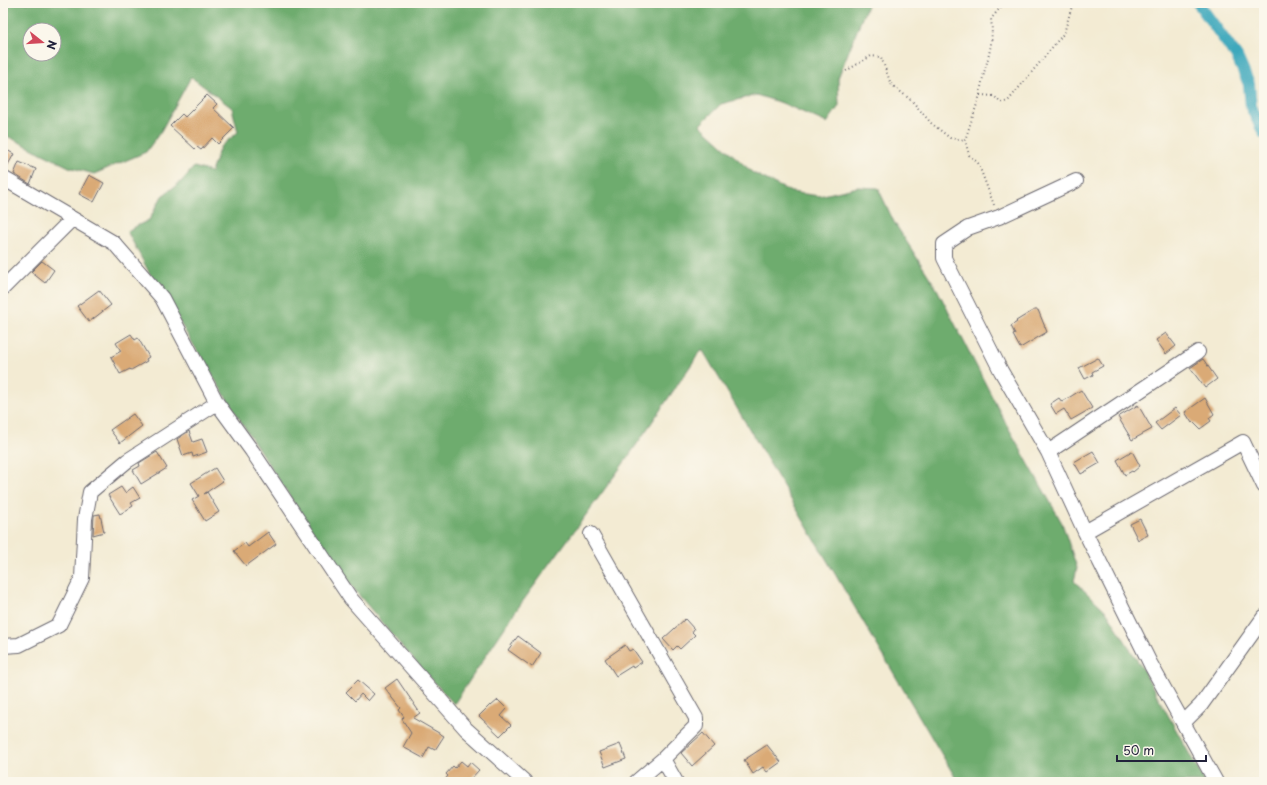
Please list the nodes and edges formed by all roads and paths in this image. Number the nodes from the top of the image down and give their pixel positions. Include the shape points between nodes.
1 (1004, 3) edge
2 (1073, 3) edge
3 (846, 71) dead end
4 (980, 95) junction
5 (965, 140) junction
6 (3, 178) edge
7 (1076, 181) dead end
8 (999, 217) junction
9 (72, 219) junction
10 (3, 288) edge
11 (1198, 352) dead end
12 (217, 403) junction
13 (1048, 452) junction
14 (1264, 486) edge
15 (1085, 532) junction
16 (591, 534) dead end
17 (1264, 617) edge
18 (3, 646) edge
19 (1184, 722) junction
20 (663, 759) junction
21 (525, 782) edge
22 (636, 782) edge
23 (676, 782) edge
24 (1216, 782) edge

1 - 4 path via 991,19 993,33
2 - 4 path via 1064,33 1008,101 1001,103 994,96
3 - 5 path via 871,56 881,58 891,84 950,138
4 - 5 path
5 - 8 path via 969,155 978,163
6 - 9 street
7 - 8 street
8 - 13 street via 968,228 944,244 944,258 1001,371
9 - 10 street
9 - 12 street via 114,243 162,298
11 - 13 street
12 - 18 street via 127,461 90,492 85,519 82,578 59,625 20,645
12 - 21 street via 351,599 466,729
13 - 15 street
14 - 15 street via 1243,442
15 - 19 street via 1151,665
16 - 20 street via 696,718 696,726
17 - 19 street via 1201,705
19 - 24 street
20 - 22 street
20 - 23 street

